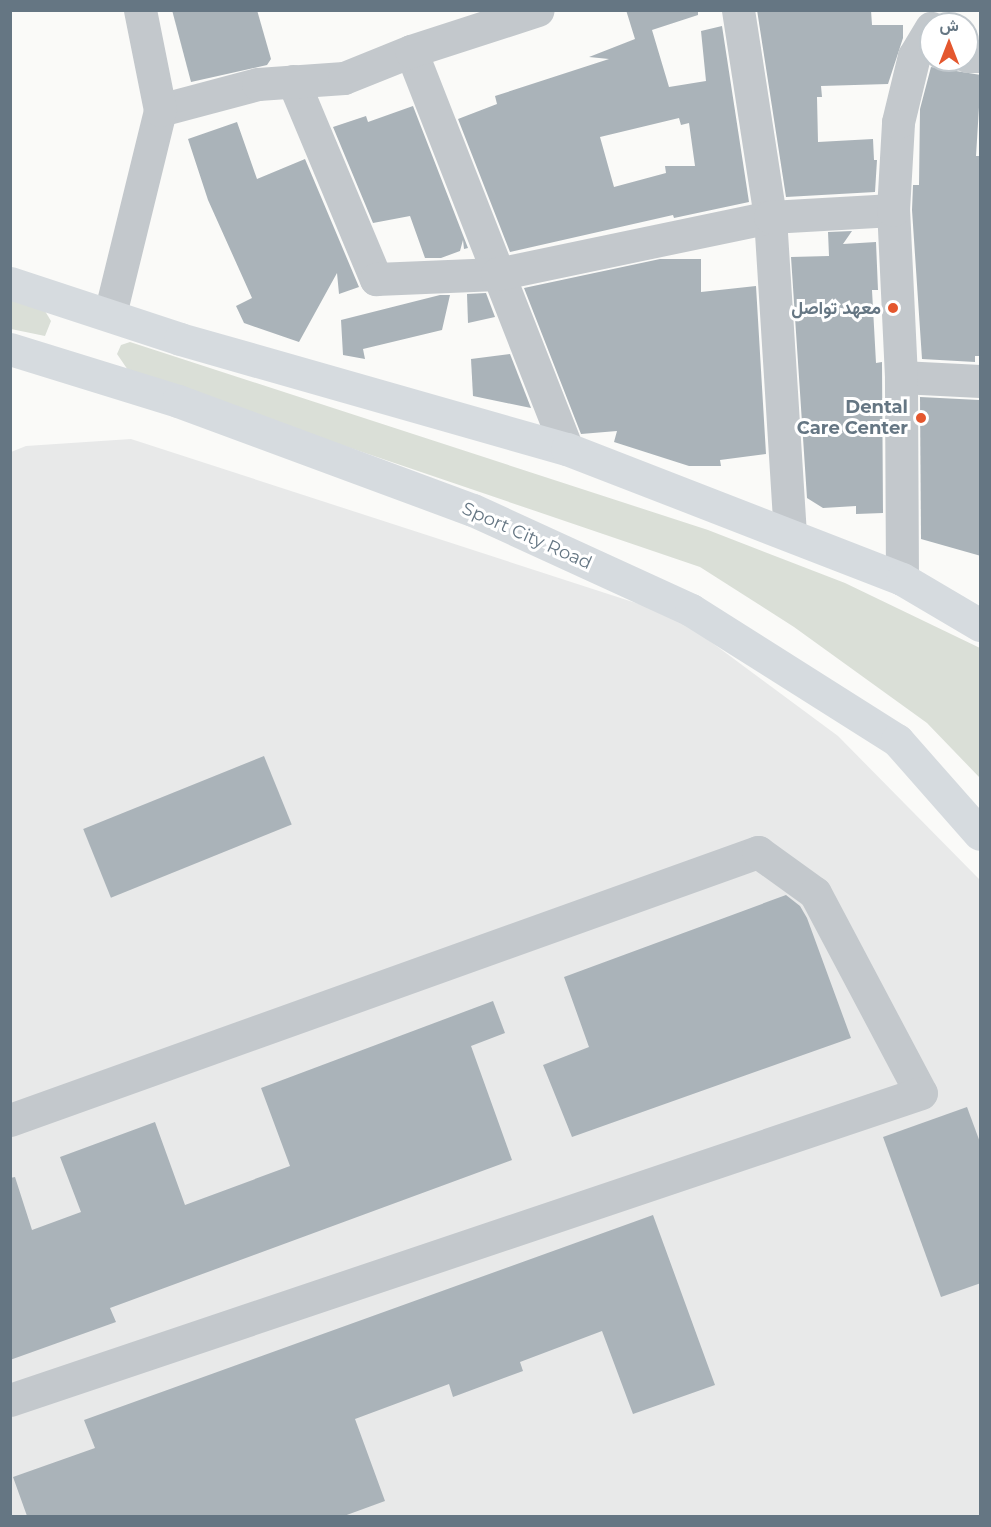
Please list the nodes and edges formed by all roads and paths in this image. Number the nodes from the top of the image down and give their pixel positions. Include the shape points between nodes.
1 (140, 10) edge
2 (538, 10) edge
3 (738, 10) edge
4 (411, 51) junction
5 (919, 64) edge
6 (292, 81) junction
7 (160, 110) junction
8 (893, 210) junction
9 (770, 217) junction
10 (497, 274) junction
11 (10, 283) edge
12 (110, 314) junction
13 (10, 349) edge
14 (901, 377) junction
15 (981, 381) edge
16 (567, 449) junction
17 (790, 532) junction
18 (902, 579) junction
19 (966, 612) edge
20 (981, 625) edge
21 (981, 834) edge
22 (10, 1120) edge
23 (10, 1400) edge

1 - 7 street
2 - 4 street
3 - 9 street
4 - 6 street via 344,78
4 - 10 street
5 - 8 street via 898,122
6 - 7 street via 250,86
6 - 10 street via 376,279
7 - 12 street
8 - 9 street
8 - 14 street
9 - 10 street
9 - 17 street
10 - 16 street
11 - 12 main road
12 - 16 main road via 180,339
13 - 21 main road, Sport City Road via 178,401 473,510 691,610 897,740
14 - 15 street
14 - 18 street
16 - 17 main road
17 - 18 main road
18 - 19 main road
19 - 20 main road
22 - 23 street via 758,852 815,893 921,1093

